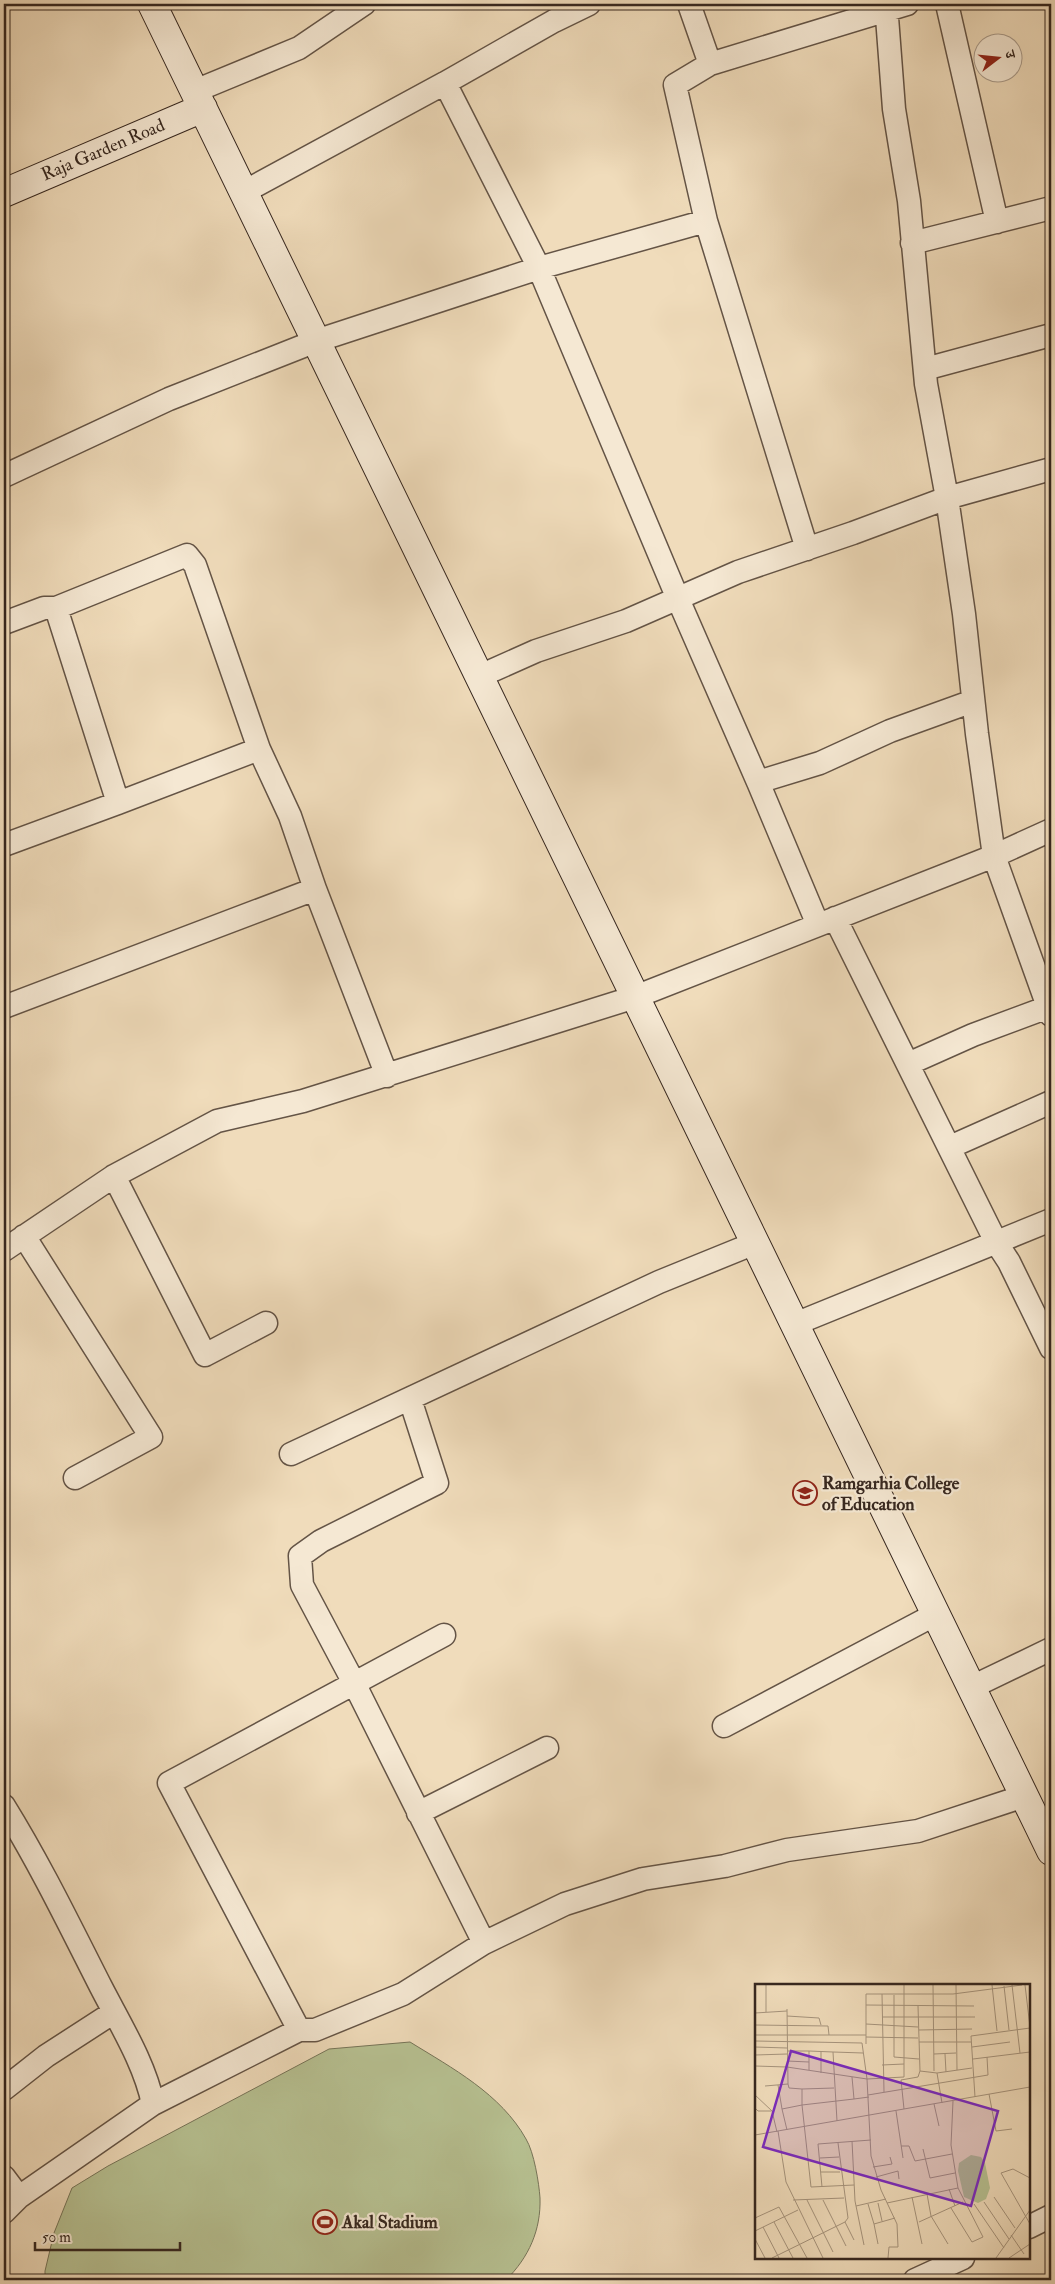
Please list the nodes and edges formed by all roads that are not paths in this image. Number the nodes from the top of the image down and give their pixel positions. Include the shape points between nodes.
1 (152, 4) edge
2 (364, 4) edge
3 (589, 4) edge
4 (689, 4) edge
5 (947, 4) edge
6 (894, 6) edge
7 (710, 64) junction
8 (445, 83) junction
9 (199, 99) junction
10 (4, 192) edge
11 (244, 192) junction
12 (1051, 208) edge
13 (706, 221) junction
14 (998, 222) junction
15 (912, 243) junction
16 (539, 268) junction
17 (1051, 336) edge
18 (316, 341) junction
19 (925, 369) junction
20 (1051, 469) edge
21 (4, 476) edge
22 (947, 498) junction
23 (807, 549) junction
24 (678, 599) junction
25 (56, 608) junction
26 (4, 623) edge
27 (480, 676) junction
28 (973, 701) junction
29 (258, 749) junction
30 (758, 782) junction
31 (118, 804) junction
32 (1051, 830) edge
33 (4, 845) edge
34 (994, 856) junction
35 (316, 889) junction
36 (827, 922) junction
37 (635, 996) junction
38 (4, 1007) edge
39 (1050, 1010) edge
40 (908, 1064) junction
41 (387, 1076) junction
42 (1051, 1102) edge
43 (950, 1147) junction
44 (114, 1176) junction
45 (1051, 1220) edge
46 (24, 1236) junction
47 (996, 1242) junction
48 (755, 1243) junction
49 (4, 1250) edge
50 (266, 1323) dead end
51 (795, 1324) junction
52 (1051, 1348) edge
53 (410, 1398) junction
54 (291, 1454) dead end
55 (75, 1478) dead end
56 (936, 1614) junction
57 (444, 1635) dead end
58 (1051, 1649) edge
59 (354, 1683) junction
60 (972, 1688) junction
61 (724, 1726) dead end
62 (547, 1748) dead end
63 (1024, 1796) junction
64 (4, 1806) edge
65 (418, 1813) junction
66 (1051, 1851) edge
67 (484, 1943) junction
68 (114, 2012) junction
69 (299, 2030) junction
70 (4, 2089) edge
71 (153, 2104) junction
72 (4, 2177) edge
73 (11, 2204) edge
74 (1051, 2216) edge
75 (1030, 2226) edge
76 (961, 2259) edge
77 (915, 2280) edge

1 - 9 main road
2 - 9 street via 299,48
3 - 8 street
4 - 7 street
5 - 14 street
6 - 7 street
6 - 15 street via 894,109 909,201
7 - 13 street via 675,85
8 - 11 street
8 - 16 street
9 - 10 main road, Raja Garden Road
9 - 11 main road
11 - 18 main road
12 - 14 street
13 - 16 street
13 - 23 street
14 - 15 street
15 - 19 street
16 - 18 street
16 - 24 street
17 - 19 street
18 - 21 street via 169,399
18 - 27 main road
19 - 22 street
20 - 22 street
22 - 23 street
22 - 28 street
23 - 24 street via 738,572
24 - 27 street via 626,621 536,651
24 - 30 street
25 - 26 street via 44,608
25 - 29 street via 187,555 195,565
25 - 31 street
27 - 37 main road
28 - 30 street via 890,731 820,763
28 - 34 street
29 - 31 street
29 - 35 street via 290,816
30 - 36 street
31 - 33 street
32 - 34 street
34 - 36 street
34 - 39 street
35 - 38 street
35 - 41 street
36 - 37 street
36 - 40 street
37 - 41 street
37 - 48 main road
39 - 40 street via 973,1035
40 - 43 street
41 - 44 street via 217,1122
42 - 43 street
43 - 47 street
44 - 46 street
44 - 50 street via 205,1355
45 - 47 street
46 - 49 street
46 - 55 street via 151,1437
47 - 51 street
47 - 52 street
48 - 51 main road
48 - 53 street via 659,1282
51 - 56 main road
53 - 54 street
53 - 59 street via 437,1483 321,1541 300,1556 302,1585
56 - 60 main road
56 - 61 street
57 - 59 street
58 - 60 street
59 - 65 street
59 - 69 street via 169,1783
60 - 63 main road
62 - 65 street
63 - 66 main road
63 - 67 street via 918,1831 787,1850 725,1866 642,1879 565,1904
64 - 68 street via 33,1853
65 - 67 street
67 - 69 street via 403,1994 315,2030
68 - 70 street via 46,2056
68 - 71 street via 149,2086
69 - 71 street
71 - 73 street
72 - 73 street
74 - 75 street
76 - 77 street

